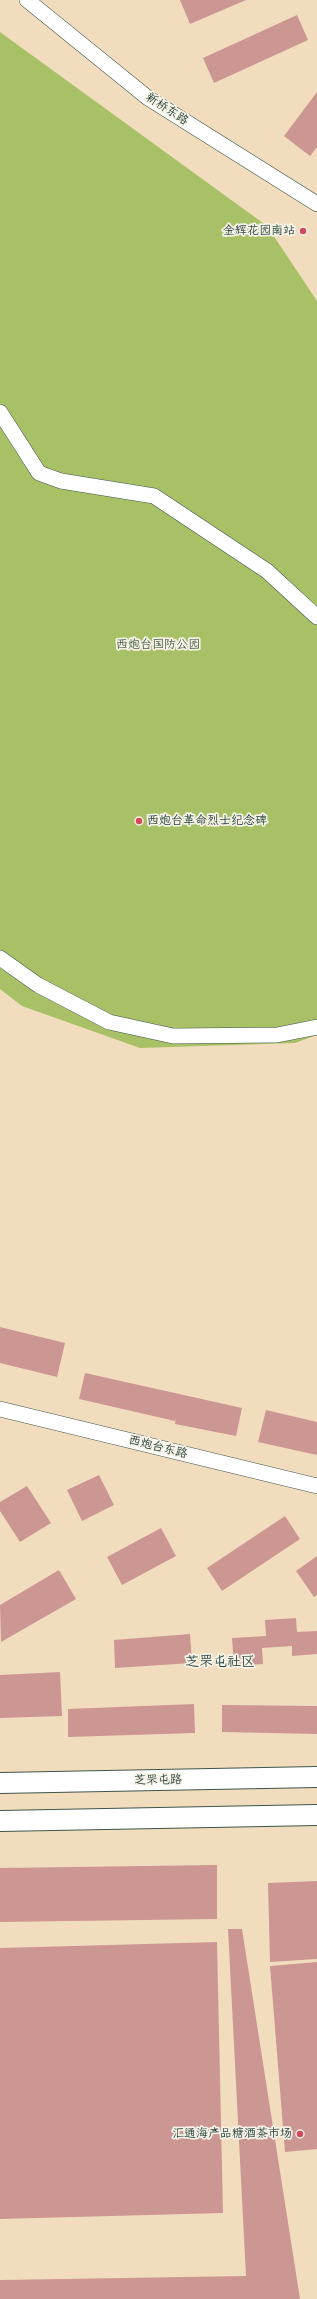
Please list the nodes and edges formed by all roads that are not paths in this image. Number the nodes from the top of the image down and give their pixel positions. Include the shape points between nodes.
1 (27, 0) edge
2 (317, 204) edge
3 (0, 412) edge
4 (317, 617) edge
5 (0, 958) edge
6 (317, 1027) edge
7 (0, 1409) edge
8 (317, 1486) edge
9 (317, 1776) edge
10 (0, 1783) edge
11 (317, 1815) edge
12 (0, 1821) edge

1 - 2 street, 新桥东路 via 148,98
3 - 4 street via 39,472 61,481 154,496 267,571
5 - 6 street via 38,985 109,1022 173,1036 277,1035
7 - 8 street, 西炮台东路
9 - 10 main road, 芝罘屯路
11 - 12 main road

